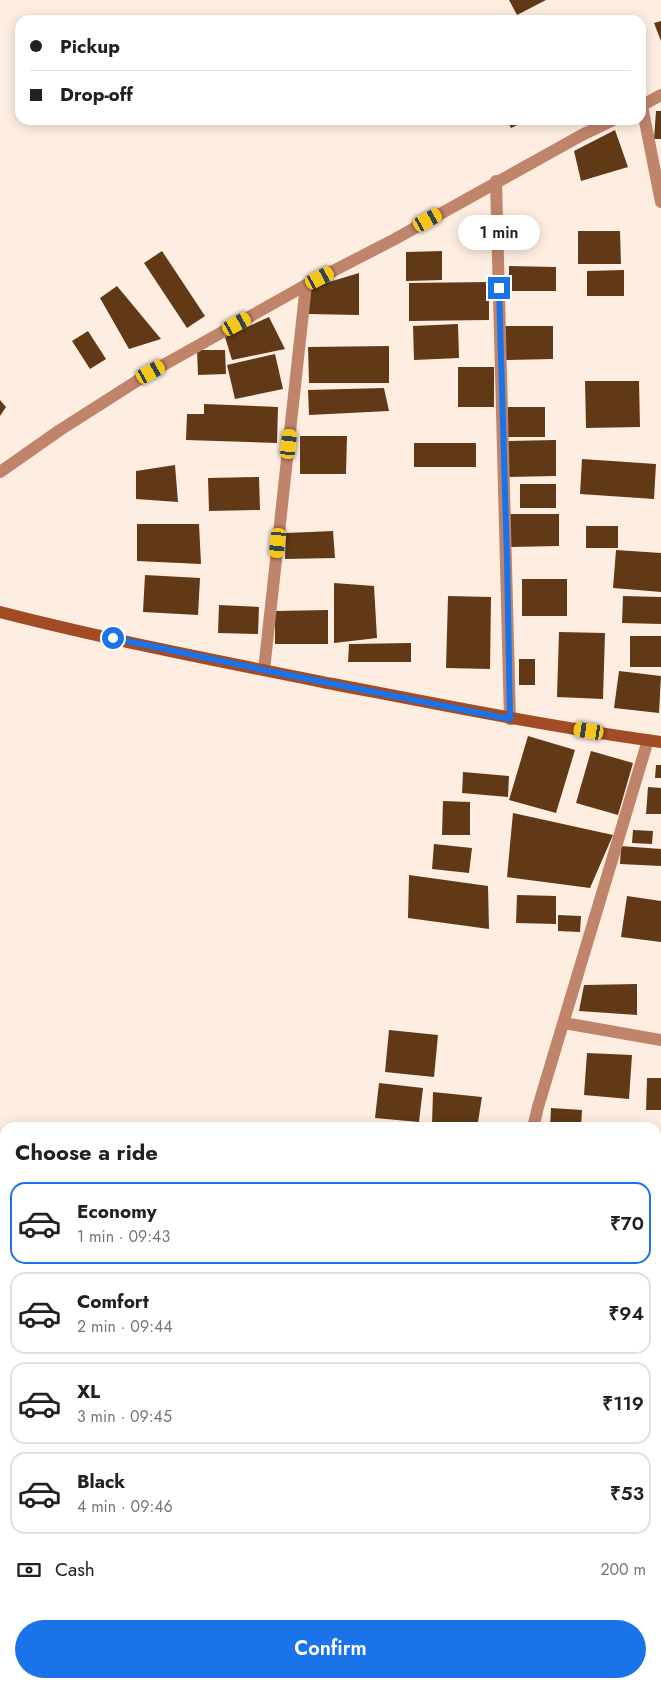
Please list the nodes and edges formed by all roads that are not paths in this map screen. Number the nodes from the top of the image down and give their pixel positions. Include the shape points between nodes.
1 (661, 95) edge
2 (646, 104) edge
3 (603, 125) edge
4 (646, 125) edge
5 (496, 182) junction
6 (661, 202) edge
7 (306, 285) junction
8 (0, 472) edge
9 (0, 612) edge
10 (264, 670) junction
11 (510, 719) junction
12 (654, 741) edge
13 (564, 1023) junction
14 (661, 1040) edge
15 (534, 1122) edge

1 - 2 street
3 - 5 street
4 - 6 street
5 - 7 street
5 - 11 street
7 - 8 street via 151,372
7 - 10 street
9 - 10 main road
10 - 11 main road
11 - 12 main road
12 - 13 street
13 - 14 street
13 - 15 street

